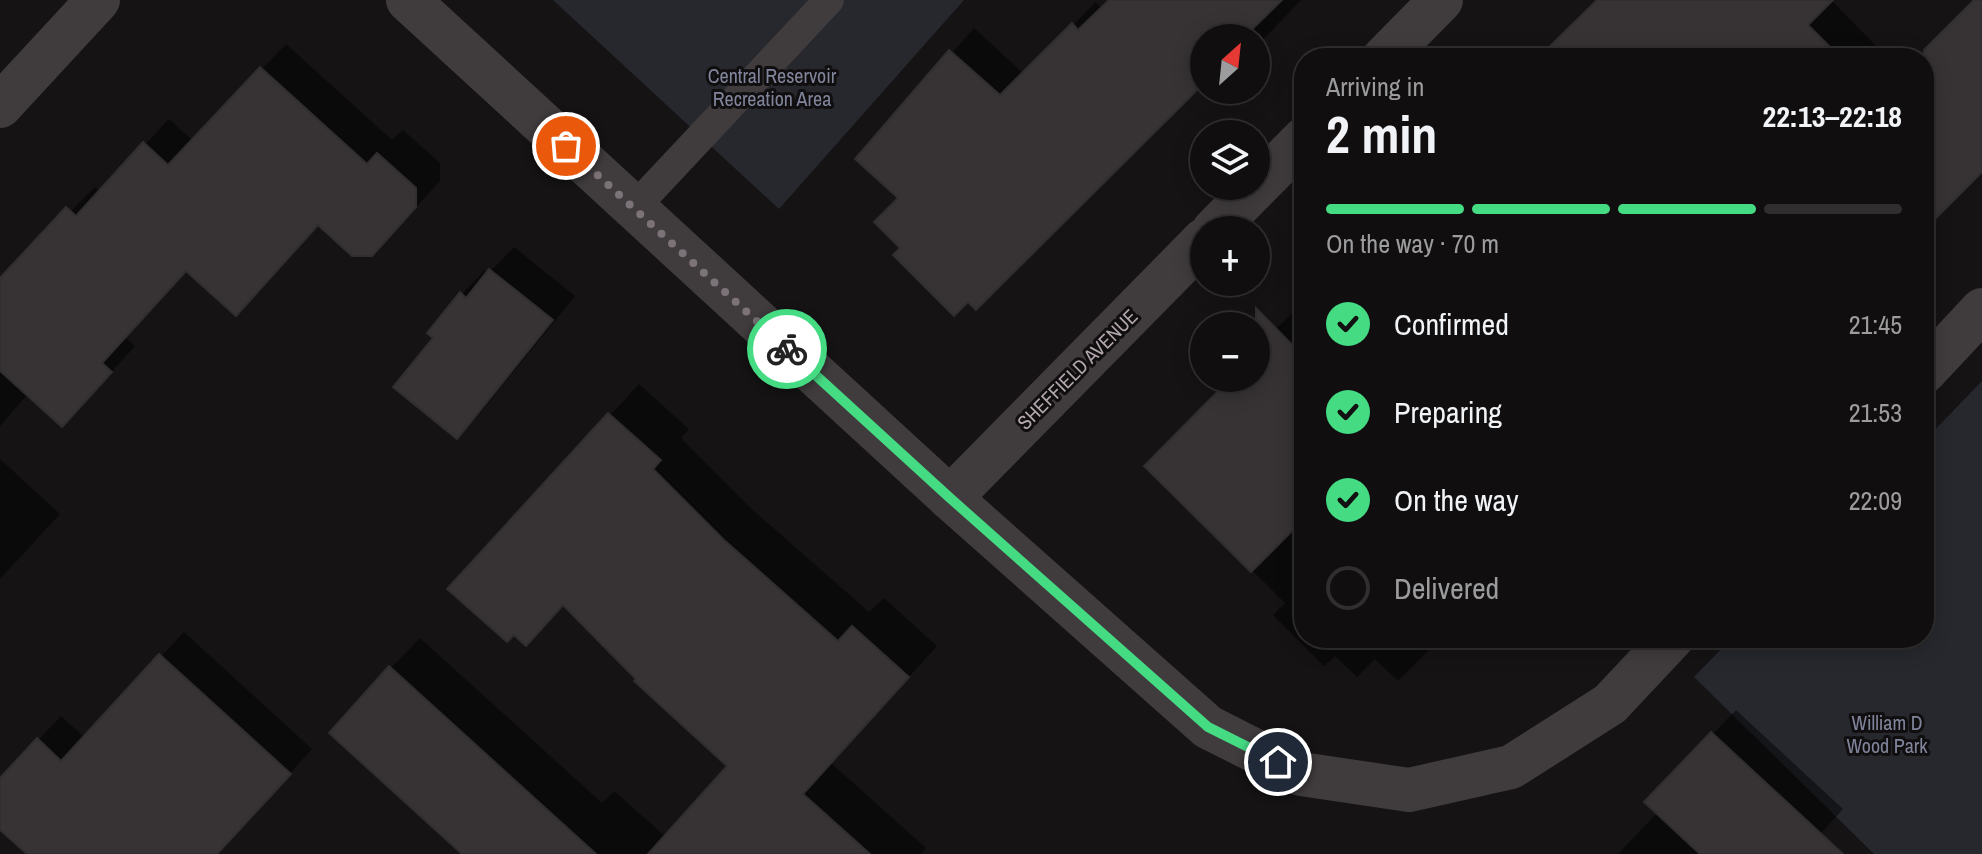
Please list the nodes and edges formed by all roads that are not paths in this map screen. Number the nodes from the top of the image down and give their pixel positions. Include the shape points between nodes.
1 (98, 0) edge
2 (408, 0) edge
3 (829, 0) edge
4 (1441, 0) edge
5 (1394, 48) edge
6 (0, 106) edge
7 (1294, 149) edge
8 (634, 208) junction
9 (1228, 216) edge
10 (1190, 254) edge
11 (1982, 310) edge
12 (1934, 361) edge
13 (950, 498) junction
14 (1663, 648) edge

1 - 6 street
2 - 8 street
3 - 8 lane
4 - 5 street
7 - 9 street
8 - 13 street
10 - 13 street, SHEFFIELD AVENUE
11 - 12 street
13 - 14 street via 1208,727 1301,774 1409,790 1511,767 1610,704

